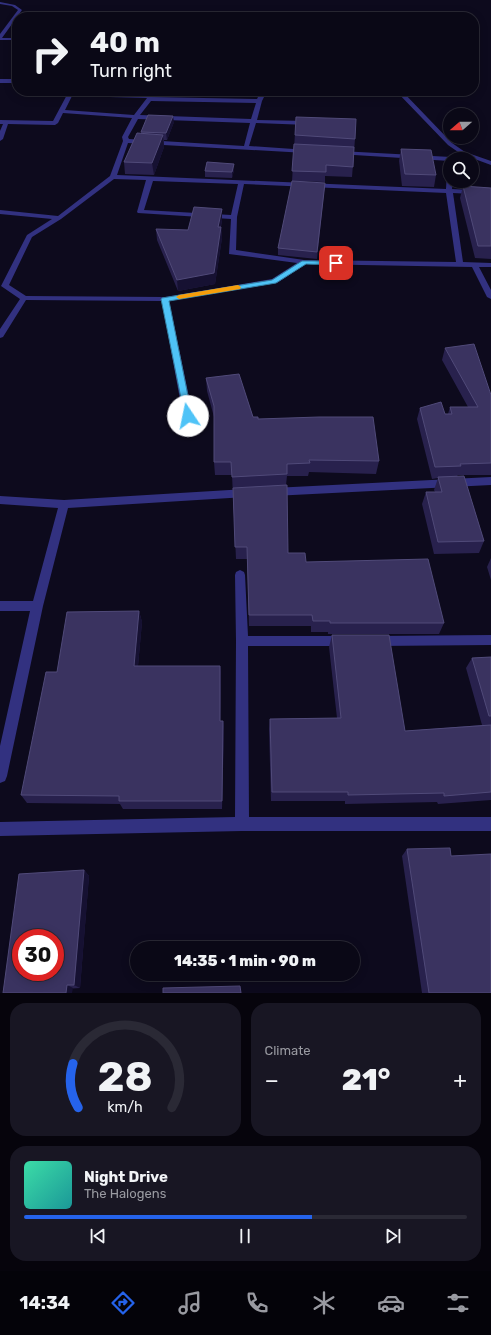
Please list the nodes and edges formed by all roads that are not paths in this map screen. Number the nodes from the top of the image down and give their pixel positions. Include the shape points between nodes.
1 (0, 3) edge
2 (18, 12) edge
3 (12, 19) edge
4 (2, 31) edge
5 (0, 38) edge
6 (12, 39) edge
7 (0, 81) edge
8 (12, 81) edge
9 (69, 96) edge
10 (149, 96) edge
11 (168, 96) edge
12 (262, 96) edge
13 (404, 96) edge
14 (259, 101) junction
15 (61, 111) junction
16 (136, 117) junction
17 (254, 120) junction
18 (3, 122) edge
19 (316, 123) edge
20 (0, 139) edge
21 (126, 141) junction
22 (246, 148) junction
23 (309, 151) edge
24 (463, 152) edge
25 (333, 153) edge
26 (479, 158) edge
27 (443, 159) edge
28 (491, 163) edge
29 (113, 177) junction
30 (150, 179) junction
31 (241, 183) junction
32 (449, 190) junction
33 (491, 192) edge
34 (0, 212) edge
35 (234, 216) junction
36 (59, 218) junction
37 (304, 262) junction
38 (460, 264) junction
39 (474, 264) junction
40 (491, 265) edge
41 (491, 297) edge
42 (24, 298) junction
43 (165, 299) junction
44 (0, 335) edge
45 (188, 416) dead end
46 (491, 481) edge
47 (0, 500) edge
48 (64, 504) junction
49 (240, 575) dead end
50 (0, 606) edge
51 (37, 606) junction
52 (491, 640) edge
53 (242, 641) junction
54 (351, 641) edge
55 (367, 641) edge
56 (0, 776) edge
57 (242, 824) junction
58 (491, 824) edge
59 (0, 829) edge

1 - 2 street via 17,7 20,10
3 - 4 street
4 - 5 street
5 - 6 street
7 - 8 street
9 - 15 street
10 - 16 street
11 - 14 street
12 - 14 street
13 - 24 street via 450,144
14 - 17 street
15 - 16 street
15 - 18 street via 55,123
16 - 17 street
16 - 21 street via 125,137
17 - 19 street
17 - 22 street
18 - 20 street
21 - 22 street
21 - 29 street
22 - 23 street
25 - 27 street
26 - 28 street
29 - 30 street
29 - 36 street
30 - 31 street
30 - 35 street via 140,212
31 - 32 street
31 - 35 street
32 - 33 street
32 - 38 street
34 - 36 street
35 - 37 street via 232,252
36 - 42 street via 29,236 5,286
37 - 38 street
37 - 43 street via 274,281
38 - 39 street
39 - 40 street
39 - 41 street
42 - 43 street
42 - 44 street
43 - 45 street
46 - 48 street
47 - 48 street
48 - 51 street
49 - 53 street
50 - 51 street
51 - 56 street
52 - 55 street
53 - 54 street
53 - 57 street
57 - 58 street
57 - 59 street

